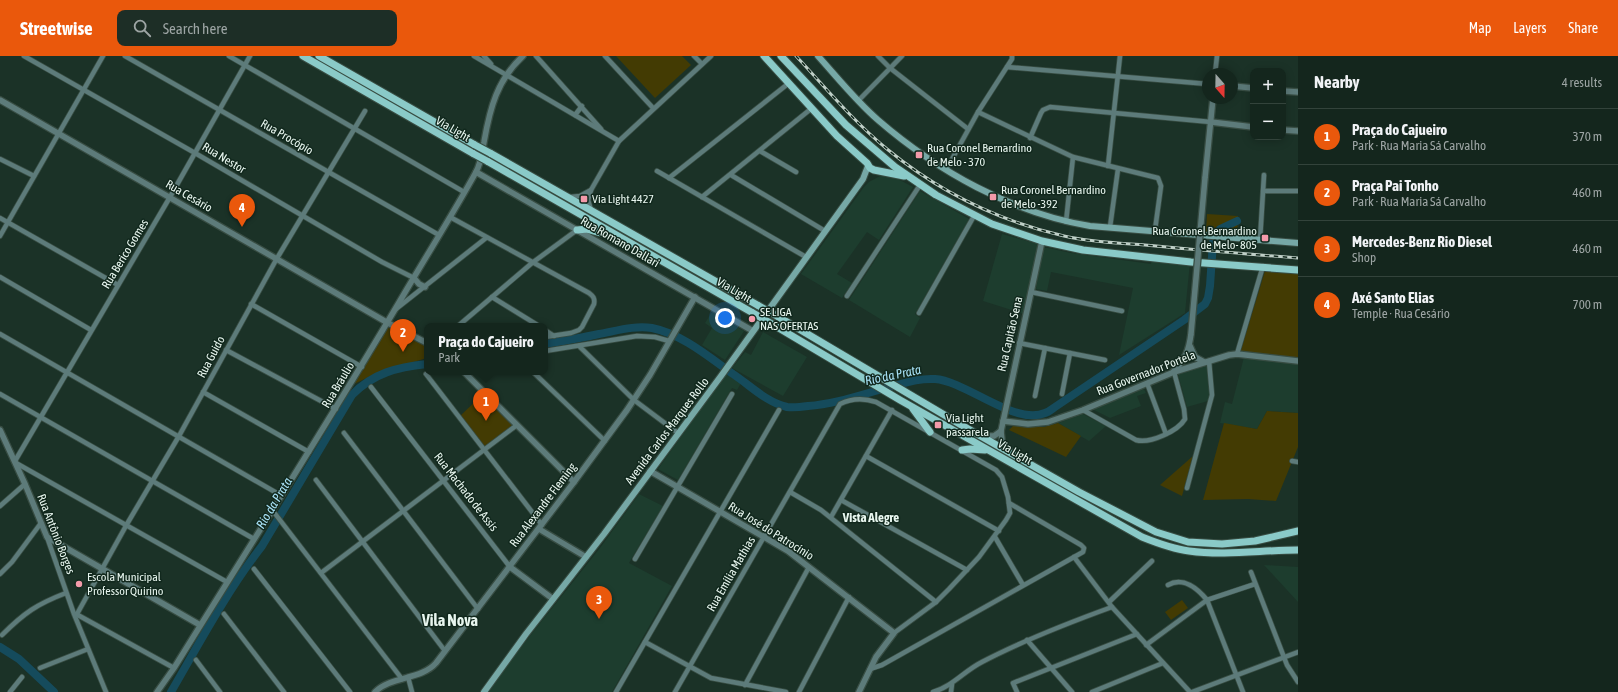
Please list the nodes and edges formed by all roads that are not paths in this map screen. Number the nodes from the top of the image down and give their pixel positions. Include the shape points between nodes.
1 (24, 56) edge
2 (103, 56) edge
3 (124, 56) edge
4 (229, 56) edge
5 (250, 56) edge
6 (303, 56) edge
7 (319, 56) edge
8 (474, 56) edge
9 (484, 56) edge
10 (523, 56) edge
11 (536, 56) edge
12 (604, 56) edge
13 (694, 56) edge
14 (711, 56) edge
15 (764, 56) edge
16 (781, 56) edge
17 (818, 56) edge
18 (878, 56) edge
19 (902, 56) edge
20 (1012, 56) edge
21 (1120, 56) edge
22 (1217, 56) edge
23 (702, 64) junction
24 (245, 65) junction
25 (494, 67) junction
26 (1006, 67) junction
27 (890, 68) junction
28 (1216, 68) edge
29 (506, 74) junction
30 (1118, 76) junction
31 (788, 83) junction
32 (1202, 83) edge
33 (1238, 87) edge
34 (1250, 88) edge
35 (83, 90) junction
36 (1286, 91) edge
37 (1298, 92) edge
38 (0, 100) edge
39 (858, 101) junction
40 (1212, 104) edge
41 (582, 106) junction
42 (653, 108) junction
43 (812, 108) junction
44 (220, 109) junction
45 (365, 111) dead end
46 (978, 112) junction
47 (1114, 113) junction
48 (575, 115) junction
49 (1211, 122) junction
50 (1250, 127) edge
51 (968, 129) junction
52 (354, 130) junction
53 (1286, 130) edge
54 (1298, 131) edge
55 (604, 132) junction
56 (58, 134) junction
57 (1030, 138) junction
58 (619, 141) junction
59 (760, 151) junction
60 (195, 153) junction
61 (878, 153) junction
62 (1072, 157) junction
63 (0, 158) edge
64 (884, 158) junction
65 (867, 164) junction
66 (1108, 166) junction
67 (1118, 169) junction
68 (946, 170) junction
69 (657, 171) dead end
70 (876, 171) junction
71 (476, 172) junction
72 (796, 172) dead end
73 (329, 173) junction
74 (731, 175) junction
75 (1264, 175) dead end
76 (34, 176) junction
77 (908, 177) junction
78 (669, 178) junction
79 (863, 179) junction
80 (920, 185) junction
81 (590, 190) junction
82 (1263, 191) junction
83 (1298, 191) edge
84 (464, 192) junction
85 (170, 197) junction
86 (567, 197) junction
87 (702, 197) junction
88 (593, 212) junction
89 (303, 216) junction
90 (974, 216) junction
91 (450, 217) junction
92 (0, 218) edge
93 (8, 222) junction
94 (1066, 222) junction
95 (1110, 227) junction
96 (577, 230) junction
97 (1154, 230) junction
98 (825, 231) junction
99 (439, 235) junction
100 (0, 236) edge
101 (486, 238) junction
102 (1042, 240) junction
103 (1260, 240) junction
104 (626, 241) junction
105 (1298, 243) edge
106 (806, 257) junction
107 (276, 260) junction
108 (532, 263) junction
109 (1263, 266) junction
110 (1298, 270) edge
111 (0, 277) edge
112 (414, 278) junction
113 (118, 285) junction
114 (425, 287) junction
115 (1031, 292) junction
116 (846, 296) dead end
117 (492, 297) junction
118 (695, 297) junction
119 (251, 304) junction
120 (396, 309) junction
121 (1122, 311) dead end
122 (919, 313) dead end
123 (388, 323) junction
124 (462, 323) edge
125 (534, 323) edge
126 (91, 330) junction
127 (753, 331) junction
128 (548, 332) edge
129 (0, 334) edge
130 (554, 336) junction
131 (548, 337) edge
132 (670, 340) junction
133 (424, 341) edge
134 (1020, 343) junction
135 (579, 346) junction
136 (1190, 346) junction
137 (1045, 348) junction
138 (226, 350) junction
139 (548, 351) edge
140 (1070, 353) junction
141 (1237, 354) junction
142 (1105, 360) dead end
143 (1207, 361) junction
144 (1298, 361) edge
145 (362, 367) junction
146 (66, 372) junction
147 (1174, 372) junction
148 (427, 375) edge
149 (467, 375) edge
150 (536, 375) edge
151 (1147, 383) junction
152 (371, 387) dead end
153 (203, 392) junction
154 (0, 394) edge
155 (732, 394) dead end
156 (1062, 394) dead end
157 (1035, 396) dead end
158 (634, 400) junction
159 (903, 402) junction
160 (336, 409) junction
161 (779, 410) dead end
162 (892, 410) junction
163 (1083, 410) junction
164 (41, 418) junction
165 (1004, 418) junction
166 (517, 424) junction
167 (0, 430) edge
168 (1000, 431) junction
169 (930, 432) junction
170 (344, 433) dead end
171 (678, 433) junction
172 (1166, 434) junction
173 (979, 435) junction
174 (179, 436) junction
175 (605, 441) junction
176 (484, 450) junction
177 (962, 450) junction
178 (309, 452) junction
179 (998, 455) junction
180 (1014, 455) junction
181 (866, 456) junction
182 (1292, 461) dead end
183 (15, 462) junction
184 (1298, 462) edge
185 (650, 471) junction
186 (153, 480) junction
187 (316, 480) dead end
188 (443, 480) junction
189 (574, 482) junction
190 (25, 484) junction
191 (678, 487) junction
192 (1188, 488) dead end
193 (790, 492) junction
194 (282, 496) junction
195 (841, 500) junction
196 (1009, 503) junction
197 (0, 506) edge
198 (402, 511) junction
199 (720, 512) junction
200 (275, 513) junction
201 (831, 517) junction
202 (41, 523) junction
203 (127, 524) junction
204 (540, 527) junction
205 (999, 531) junction
206 (1298, 531) edge
207 (764, 537) junction
208 (995, 537) junction
209 (47, 538) junction
210 (254, 539) junction
211 (362, 541) junction
212 (1298, 550) edge
213 (1074, 557) junction
214 (586, 558) junction
215 (635, 559) dead end
216 (1152, 561) dead end
217 (510, 567) junction
218 (809, 567) junction
219 (102, 568) junction
220 (254, 569) dead end
221 (967, 570) junction
222 (1251, 572) dead end
223 (321, 573) junction
224 (0, 574) edge
225 (227, 582) junction
226 (1256, 584) junction
227 (1023, 585) junction
228 (1168, 585) dead end
229 (66, 592) junction
230 (849, 597) junction
231 (553, 599) junction
232 (1207, 600) junction
233 (936, 602) junction
234 (1109, 602) junction
235 (1112, 607) junction
236 (478, 609) junction
237 (76, 614) junction
238 (224, 614) dead end
239 (200, 625) junction
240 (894, 633) junction
241 (1137, 634) junction
242 (2, 635) dead end
243 (1027, 640) junction
244 (645, 642) junction
245 (1146, 645) junction
246 (88, 650) junction
247 (445, 651) junction
248 (1298, 652) edge
249 (1284, 658) junction
250 (196, 660) dead end
251 (1163, 663) junction
252 (690, 667) junction
253 (40, 668) dead end
254 (174, 668) junction
255 (1051, 668) junction
256 (870, 669) junction
257 (1237, 675) junction
258 (22, 677) dead end
259 (405, 678) junction
260 (1298, 682) edge
261 (952, 684) junction
262 (745, 685) junction
263 (10, 692) edge
264 (106, 692) edge
265 (157, 692) edge
266 (220, 692) edge
267 (284, 692) edge
268 (350, 692) edge
269 (375, 692) edge
270 (412, 692) edge
271 (484, 692) edge
272 (616, 692) edge
273 (675, 692) edge
274 (786, 692) edge
275 (799, 692) edge
276 (859, 692) edge
277 (933, 692) edge
278 (951, 692) edge
279 (1017, 692) edge
280 (1072, 692) edge
281 (1092, 692) edge
282 (1191, 692) edge
283 (1243, 692) edge

1 - 35 street, Rua Nestor
2 - 35 street
3 - 44 street, Rua Procópio
4 - 24 street
5 - 24 street, Rua Berico Gomes
6 - 104 main road, Via Light, bridge
7 - 86 main road, Via Light, bridge
8 - 25 street
9 - 25 street
10 - 29 street, Rua Bráulio
11 - 41 street
12 - 42 street
13 - 23 street
14 - 23 street
15 - 31 main road
16 - 61 main road via 846,125
17 - 39 main road
18 - 27 street
19 - 27 street
20 - 26 street
21 - 30 street
22 - 28 street
23 - 42 street
24 - 44 street, Rua Berico Gomes
24 - 52 street
25 - 29 street
26 - 30 street
26 - 46 street
27 - 39 street
27 - 51 street
29 - 48 street
29 - 71 street, Rua Bráulio via 493,103 482,158
30 - 32 street
30 - 47 street
31 - 43 main road
31 - 78 street
33 - 34 street
35 - 56 street
35 - 60 street, Rua Nestor
36 - 37 street
38 - 56 street, Rua Cesário
39 - 68 main road via 929,160
40 - 49 street
41 - 48 street
41 - 55 street
42 - 58 street
43 - 59 street
43 - 65 main road
44 - 60 street, Rua Berico Gomes
44 - 73 street, Rua Procópio
45 - 52 street, Rua Guido
46 - 51 street
46 - 57 street
47 - 49 street
47 - 57 street via 1047,107 1041,113
47 - 66 street
48 - 55 street
49 - 50 street
49 - 136 street, bridge
51 - 68 street
52 - 73 street, Rua Guido
52 - 84 street
53 - 54 street
55 - 58 street
56 - 76 street
56 - 85 street, Rua Cesário
57 - 62 street
58 - 81 street
59 - 72 street
59 - 74 street
60 - 85 street, Rua Berico Gomes
60 - 89 street, Rua Nestor
61 - 64 main road
61 - 65 main road via 869,155
62 - 66 street
62 - 94 street
63 - 76 street
64 - 70 main road via 884,166
64 - 77 main road
65 - 70 main road
65 - 79 main road, Avenida Carlos Marques Rollo
66 - 67 street
67 - 95 street
67 - 97 street via 1151,175 1160,180 1161,192
68 - 94 main road via 1023,208
69 - 78 street
70 - 77 main road
70 - 79 main road, Avenida Carlos Marques Rollo
71 - 84 street, Rua Bráulio
71 - 96 street, Rua Romano Dallari
73 - 89 street, Rua Guido
73 - 99 street, Rua Procópio
74 - 87 street
74 - 98 street
75 - 82 street
76 - 93 street
77 - 80 main road
78 - 87 street
79 - 98 main road, Avenida Carlos Marques Rollo
80 - 90 main road
80 - 116 street
81 - 86 street via 580,196
81 - 88 street via 589,203
82 - 83 street
82 - 103 street
84 - 91 street, Rua Bráulio
85 - 107 street, Rua Cesário
85 - 113 street, Rua Berico Gomes
86 - 88 main road, Via Light
87 - 106 street
88 - 173 main road, Via Light, bridge
89 - 107 street, Rua Guido
89 - 112 street, Rua Nestor
90 - 102 main road
90 - 122 street
91 - 99 street, Rua Bráulio
91 - 101 street
92 - 93 street
93 - 100 street
93 - 113 street
94 - 95 main road
95 - 97 main road
96 - 104 main road via 591,229
96 - 108 street
96 - 118 street, Rua Romano Dallari
97 - 103 main road
98 - 106 main road, Avenida Carlos Marques Rollo
99 - 112 street, Rua Bráulio
101 - 108 street
101 - 114 street
102 - 109 main road via 1083,250 1217,264
102 - 115 street, Rua Capitão Sena
103 - 105 main road
104 - 159 main road, Via Light, bridge
106 - 127 main road, Avenida Carlos Marques Rollo
107 - 119 street, Rua Guido
107 - 123 street, Rua Cesário
108 - 117 street
108 - 130 street via 589,293 595,300 579,330
109 - 110 main road
109 - 141 street
111 - 126 street
112 - 114 street
112 - 120 street, Rua Bráulio
113 - 126 street, Rua Berico Gomes
114 - 120 street
115 - 121 street
115 - 134 street, Rua Capitão Sena
117 - 124 street
117 - 125 street
118 - 127 street, Rua Romano Dallari
118 - 132 street, Rua Alexandre Fleming
119 - 138 street, Rua Guido
119 - 145 street
120 - 123 street, Rua Bráulio
123 - 133 street, Rua Cesário
123 - 145 street, Rua Bráulio
126 - 146 street, Rua Berico Gomes
127 - 171 main road, Avenida Carlos Marques Rollo
128 - 130 street
129 - 146 street
130 - 131 street
132 - 135 street via 637,336
132 - 158 street, Rua Alexandre Fleming
134 - 137 street
134 - 165 street, Rua Capitão Sena
135 - 139 street
135 - 158 street
136 - 143 street via 1195,357
136 - 147 street
137 - 140 street
137 - 157 street
138 - 153 street, Rua Guido
138 - 160 street
140 - 142 street
140 - 156 street
141 - 143 street, Rua Governador Portela
141 - 144 street, Rua Governador Portela
143 - 147 street, Rua Governador Portela
143 - 192 street via 1212,395
145 - 160 street, Rua Bráulio
146 - 164 street, Rua Berico Gomes
146 - 174 street
147 - 151 street, Rua Governador Portela
147 - 172 street via 1186,415 1184,422
148 - 176 street
149 - 166 street
150 - 175 street
151 - 163 street, Rua Governador Portela
151 - 172 street
152 - 188 street, Rua Machado de Assis
153 - 174 street, Rua Guido
153 - 178 street
154 - 164 street
155 - 191 street
158 - 171 street
158 - 175 street, Rua Alexandre Fleming
159 - 169 main road via 918,414
159 - 179 main road, Via Light
160 - 178 street, Rua Bráulio
161 - 199 street
162 - 169 street
162 - 181 street
162 - 193 street, Rua Emília Mathias via 876,402 862,399 840,404
163 - 165 street, Rua Governador Portela via 1048,422 1020,423
163 - 172 street via 1140,441 1150,441
164 - 183 street, Rua Berico Gomes
164 - 186 street
165 - 168 street, Rua Capitão Sena
166 - 176 street
166 - 189 street
167 - 183 street, Rua Antônio Borges
168 - 173 street via 994,436
168 - 180 street via 1002,441
169 - 177 street
170 - 198 street
171 - 185 main road, Avenida Carlos Marques Rollo
173 - 180 main road, Via Light
174 - 186 street, Rua Guido
174 - 194 street
175 - 189 street, Rua Alexandre Fleming
176 - 188 street
176 - 204 street
177 - 179 main road via 977,449
177 - 196 street via 1001,474
178 - 194 street, Rua Bráulio
179 - 212 main road, Via Light via 1142,537 1166,546 1201,552
180 - 206 main road, Via Light via 1140,525 1172,538 1199,543 1236,544
181 - 195 street
181 - 205 street
182 - 184 street
183 - 190 street, Rua Antônio Borges
183 - 203 street
185 - 191 street, Rua José do Patrocínio
185 - 214 main road, Avenida Carlos Marques Rollo
186 - 203 street, Rua Guido
186 - 210 street
187 - 211 street
188 - 198 street
188 - 217 street, Rua Machado de Assis
189 - 204 street, Rua Alexandre Fleming
190 - 197 street
190 - 202 street, Rua Antônio Borges
191 - 199 street, Rua José do Patrocínio
191 - 215 street
193 - 201 street
193 - 207 street, Rua Emília Mathias
194 - 200 street, Rua Bráulio
195 - 201 street
195 - 221 street
196 - 205 street via 1009,515
196 - 213 street via 1077,542 1084,548 1083,552
198 - 211 street
198 - 236 street
199 - 207 street, Rua José do Patrocínio
199 - 244 street
200 - 210 street, Rua Bráulio
200 - 223 street
201 - 233 street
202 - 209 street, Rua Antônio Borges
202 - 224 street
203 - 219 street, Rua Guido
203 - 225 street
204 - 214 street
204 - 217 street, Rua Alexandre Fleming
205 - 208 street
207 - 218 street, Rua José do Patrocínio
207 - 252 street, Rua Emília Mathias
208 - 221 street
208 - 227 street
209 - 219 street
209 - 229 street, Rua Antônio Borges
210 - 225 street, Rua Bráulio
211 - 223 street
211 - 247 street
213 - 227 street
213 - 234 street
214 - 231 main road, Avenida Carlos Marques Rollo
216 - 234 street
217 - 231 street, Rua Machado de Assis
217 - 236 street, Rua Alexandre Fleming
218 - 230 street, Rua José do Patrocínio
218 - 262 street
219 - 237 street, Rua Guido
219 - 239 street
220 - 268 street
221 - 233 street
222 - 226 street
223 - 259 street
225 - 239 street, Rua Bráulio
226 - 232 street
226 - 249 street
227 - 256 street via 882,665
228 - 232 street via 1176,582 1190,584
229 - 237 street, Rua Antônio Borges
229 - 242 street via 26,613
230 - 240 street, Rua José do Patrocínio
230 - 275 street
231 - 271 main road, Avenida Carlos Marques Rollo
232 - 245 street
232 - 257 street
233 - 240 street
234 - 235 street
235 - 241 street
235 - 243 street
236 - 247 street, Rua Alexandre Fleming
237 - 246 street, Rua Antônio Borges
237 - 254 street
238 - 267 street
239 - 254 street, Rua Bráulio
240 - 256 street
241 - 245 street
241 - 255 street
243 - 255 street
243 - 261 street via 976,664
244 - 252 street
244 - 272 street
245 - 251 street
246 - 253 street
246 - 264 street, Rua Antônio Borges
247 - 259 street, Rua Alexandre Fleming via 430,669
248 - 249 street
249 - 257 street
249 - 260 street
250 - 266 street
251 - 281 street
251 - 282 street
252 - 262 street via 711,678
252 - 273 street, Rua Emília Mathias
254 - 265 street, Rua Bráulio
255 - 279 street via 1013,683
255 - 280 street
256 - 276 street
257 - 282 street
257 - 283 street
258 - 263 street
259 - 269 street, Rua Alexandre Fleming
259 - 270 street
261 - 277 street
261 - 278 street
262 - 274 street

